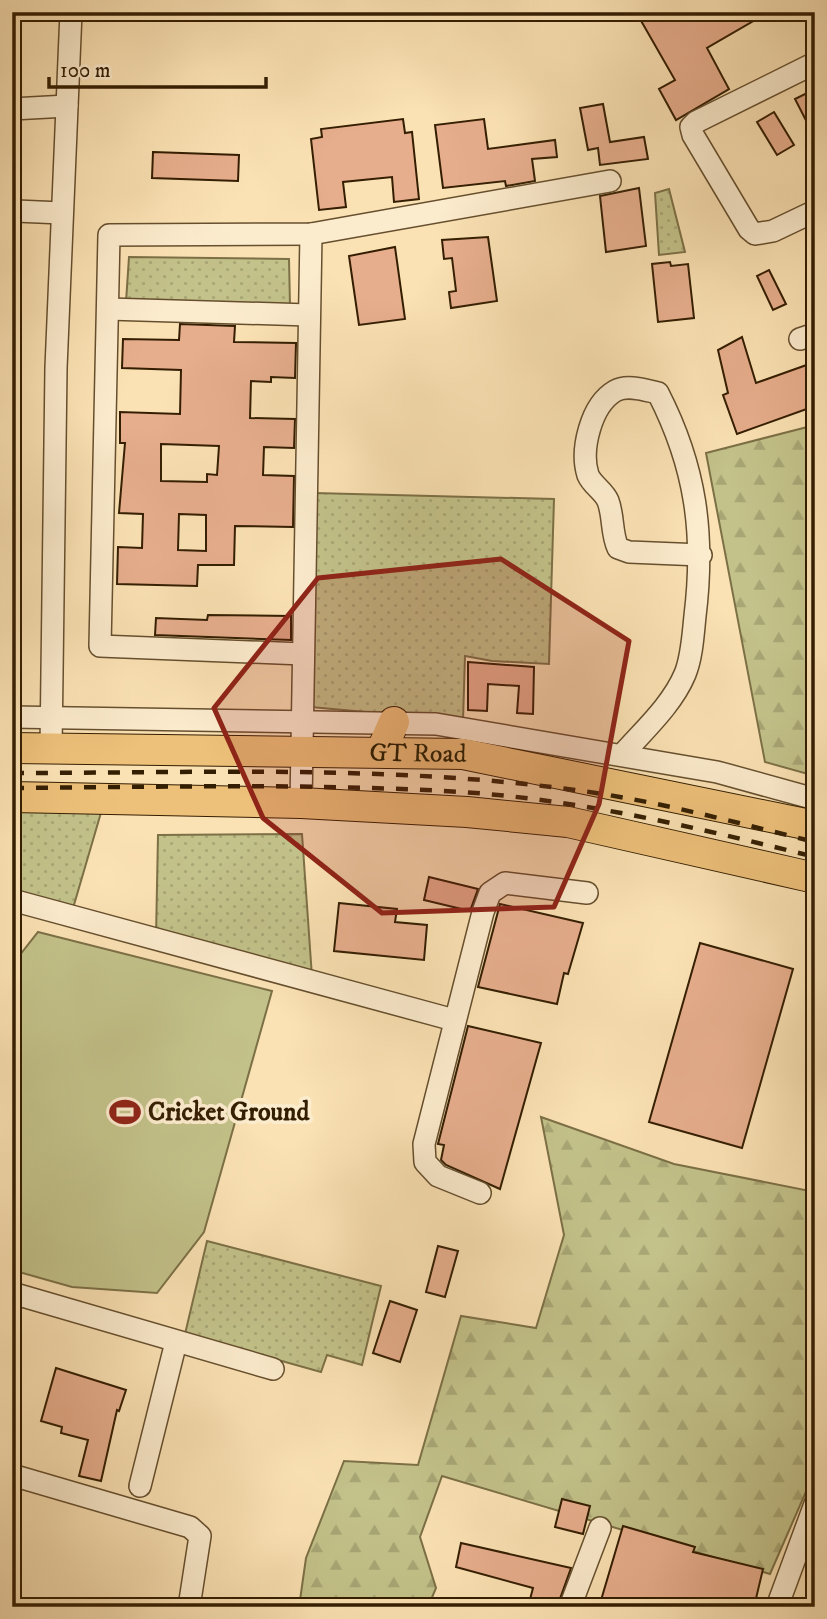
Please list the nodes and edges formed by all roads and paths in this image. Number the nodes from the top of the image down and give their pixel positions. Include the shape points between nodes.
1 (71, 12) edge
2 (815, 63) edge
3 (67, 106) junction
4 (12, 109) edge
5 (610, 181) dead end
6 (12, 206) edge
7 (815, 211) edge
8 (62, 213) junction
9 (311, 234) junction
10 (108, 309) junction
11 (309, 315) junction
12 (701, 555) junction
13 (303, 654) junction
14 (52, 716) junction
15 (12, 717) edge
16 (303, 720) junction
17 (394, 722) junction
18 (12, 748) edge
19 (51, 748) junction
20 (302, 751) junction
21 (381, 752) junction
22 (622, 755) junction
23 (12, 797) edge
24 (815, 799) edge
25 (301, 803) junction
26 (815, 826) edge
27 (815, 878) edge
28 (587, 893) dead end
29 (12, 900) edge
30 (454, 1020) junction
31 (480, 1193) dead end
32 (12, 1293) edge
33 (176, 1342) junction
34 (273, 1369) dead end
35 (12, 1475) edge
36 (139, 1486) dead end
37 (815, 1504) edge
38 (600, 1528) dead end
39 (189, 1607) edge
40 (570, 1607) edge
41 (777, 1607) edge

1 - 3 street
2 - 7 street via 691,127 755,234 773,231
3 - 4 street
3 - 8 street
5 - 9 street
6 - 8 street via 16,211
8 - 14 street
9 - 10 street via 108,235
9 - 11 street
10 - 11 street
10 - 13 street via 100,646
11 - 13 street
12 - 12 street via 695,490 678,432 657,393 638,388 616,390 598,407 585,460 589,478 607,498 618,548
12 - 22 street via 685,674 667,704
13 - 16 street
14 - 15 street
14 - 16 street
14 - 19 street
16 - 17 street
16 - 20 street
17 - 21 highway
17 - 22 street via 491,731
18 - 19 highway, GT Road
19 - 20 highway, GT Road
20 - 21 highway, GT Road
20 - 25 street
21 - 26 highway, GT Road via 463,754
22 - 24 street via 717,772
23 - 25 highway, GT Road
25 - 27 highway, GT Road via 568,821
28 - 30 street via 505,883 491,892
29 - 30 street
30 - 31 street via 424,1144 425,1162 438,1176
32 - 33 street
33 - 34 street
33 - 36 street
35 - 39 street via 190,1527 200,1536
37 - 41 street
38 - 40 street

